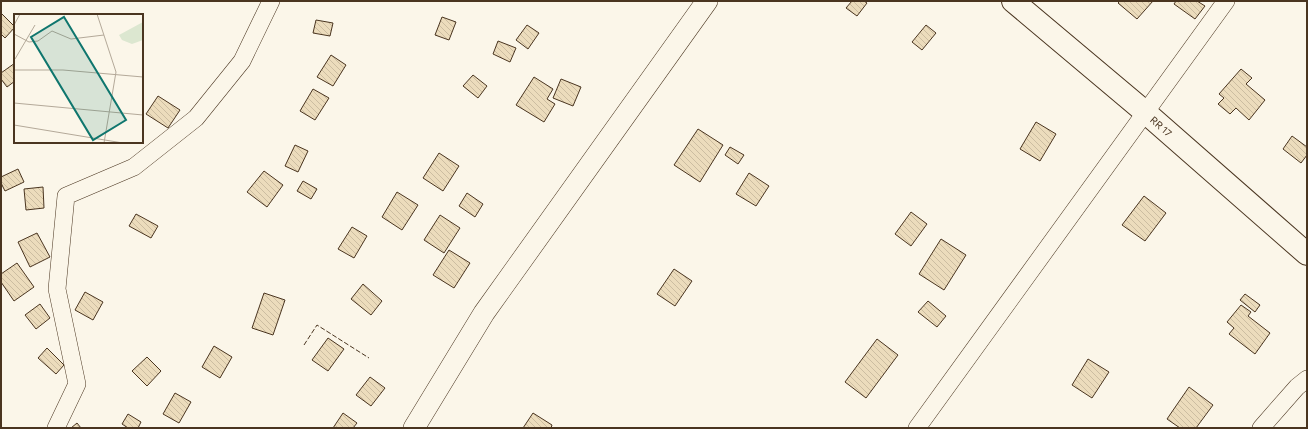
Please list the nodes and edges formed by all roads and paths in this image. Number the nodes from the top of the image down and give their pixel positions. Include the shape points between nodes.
1 (271, 1) edge
2 (707, 1) edge
3 (1013, 1) edge
4 (1226, 1) edge
5 (1145, 112) junction
6 (1307, 254) edge
7 (1307, 378) edge
8 (56, 428) edge
9 (414, 428) edge
10 (917, 428) edge
11 (1261, 428) edge

1 - 8 street via 242,61 196,118 134,167 66,196 57,289 77,384
2 - 9 street via 484,313
3 - 5 main road, RR 17 / RR 17
4 - 5 street
5 - 6 main road, RR 17 / RR 17
5 - 10 street
7 - 11 street

